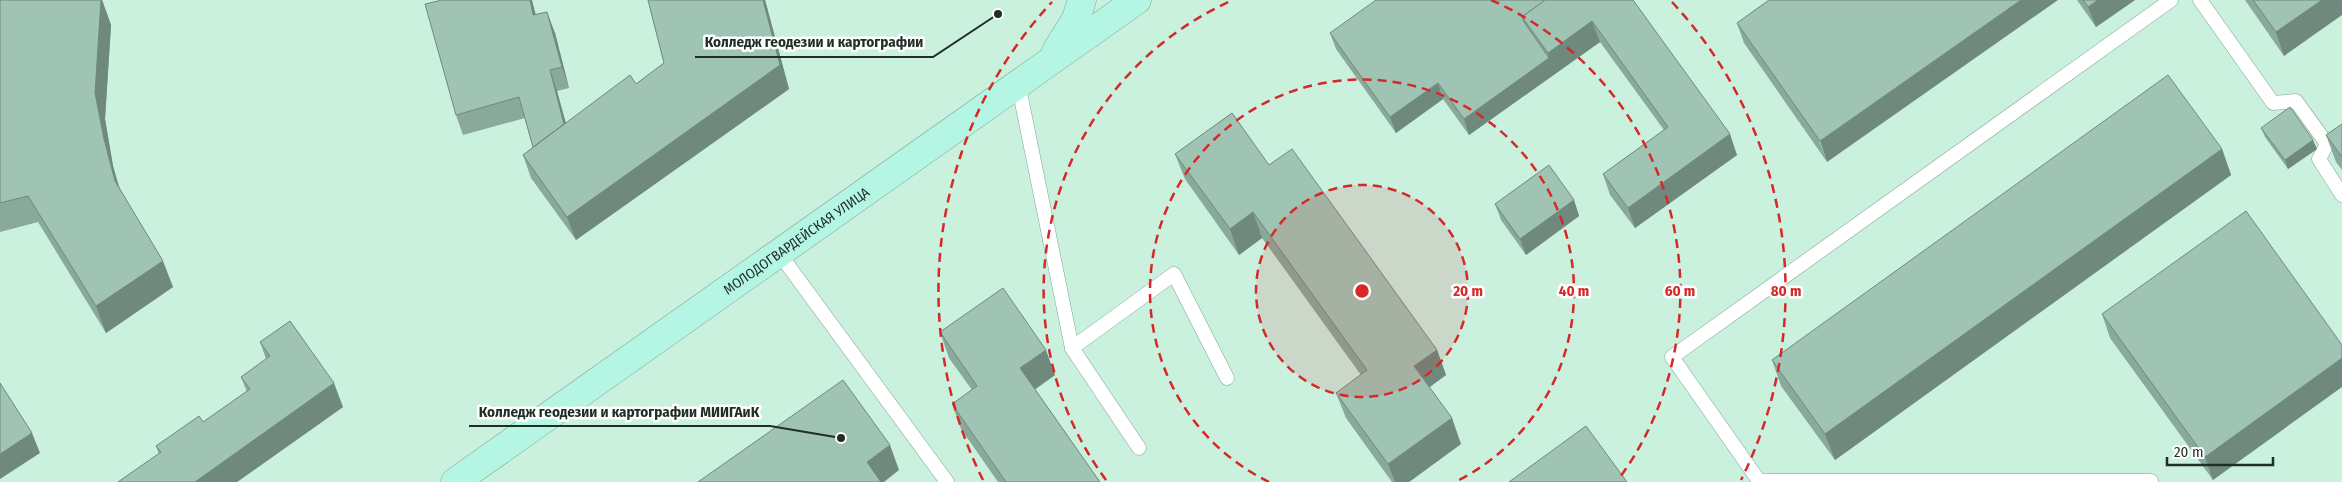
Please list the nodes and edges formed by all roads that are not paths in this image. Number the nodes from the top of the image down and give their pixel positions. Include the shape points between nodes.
1 (1082, 0) edge
2 (1137, 0) edge
3 (2171, 0) edge
4 (2200, 0) edge
5 (1050, 60) junction
6 (1018, 83) junction
7 (2342, 195) edge
8 (779, 253) junction
9 (1072, 348) junction
10 (1226, 378) dead end
11 (1139, 448) dead end
12 (2151, 481) edge
13 (455, 482) edge
14 (947, 482) edge

1 - 5 street via 1076,19
2 - 5 street, МОЛОДОГВАРДЕЙСКАЯ УЛИЦА
3 - 12 lane via 1672,357 1759,481
4 - 7 lane via 2273,103 2296,101 2327,144 2319,159
5 - 6 street, МОЛОДОГВАРДЕЙСКАЯ УЛИЦА
6 - 8 street, МОЛОДОГВАРДЕЙСКАЯ УЛИЦА
6 - 9 lane
8 - 13 street, МОЛОДОГВАРДЕЙСКАЯ УЛИЦА
8 - 14 lane
9 - 10 lane via 1174,274
9 - 11 lane

